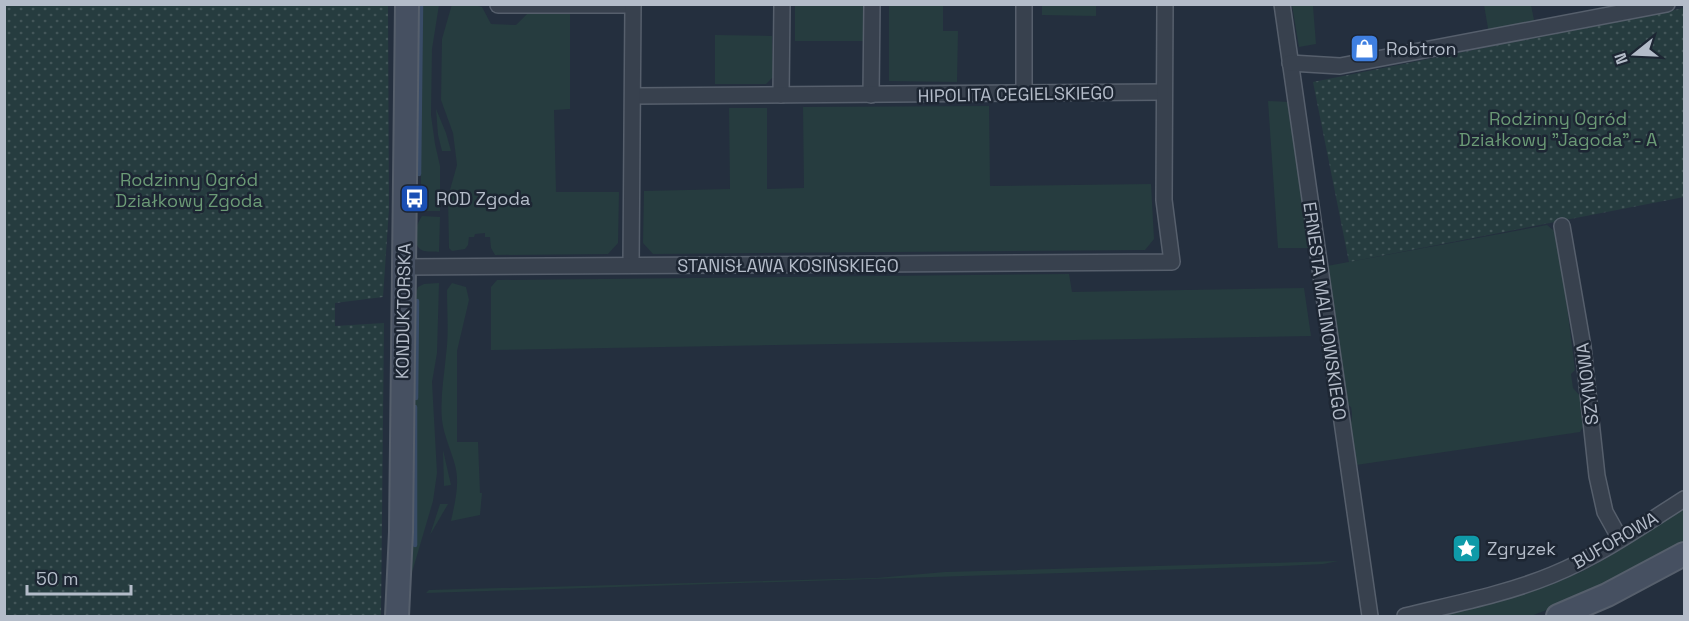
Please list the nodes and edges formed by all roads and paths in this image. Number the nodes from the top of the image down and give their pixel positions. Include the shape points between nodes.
1 (407, 4) edge
2 (498, 4) edge
3 (782, 4) edge
4 (872, 4) edge
5 (1024, 4) edge
6 (1165, 4) edge
7 (1282, 4) edge
8 (1667, 4) edge
9 (633, 5) edge
10 (1290, 63) junction
11 (1164, 92) junction
12 (1024, 93) junction
13 (871, 95) junction
14 (633, 96) junction
15 (781, 96) junction
16 (1562, 226) dead end
17 (631, 265) junction
18 (404, 267) junction
19 (1684, 498) edge
20 (1620, 539) junction
21 (1684, 554) edge
22 (397, 616) edge
23 (1370, 616) edge
24 (1405, 616) edge
25 (1558, 616) edge

1 - 18 street, KONDUKTORSKA
2 - 9 street
3 - 15 street
4 - 13 street
5 - 12 street
6 - 11 street
7 - 10 street, ERNESTA MALINOWSKIEGO
8 - 10 street via 1340,66
9 - 14 street
10 - 23 street, ERNESTA MALINOWSKIEGO
11 - 12 street, HIPOLITA CEGIELSKIEGO
11 - 17 street, STANISŁAWA KOSIŃSKIEGO via 1164,200 1172,262
12 - 13 street, HIPOLITA CEGIELSKIEGO
13 - 15 street, HIPOLITA CEGIELSKIEGO
14 - 15 street, HIPOLITA CEGIELSKIEGO
14 - 17 street
16 - 20 street, SZYNOWA via 1583,347 1597,476 1603,506
17 - 18 street, STANISŁAWA KOSIŃSKIEGO
18 - 22 street, KONDUKTORSKA
19 - 20 street, BUFOROWA
20 - 24 street, BUFOROWA via 1540,580
21 - 25 street

